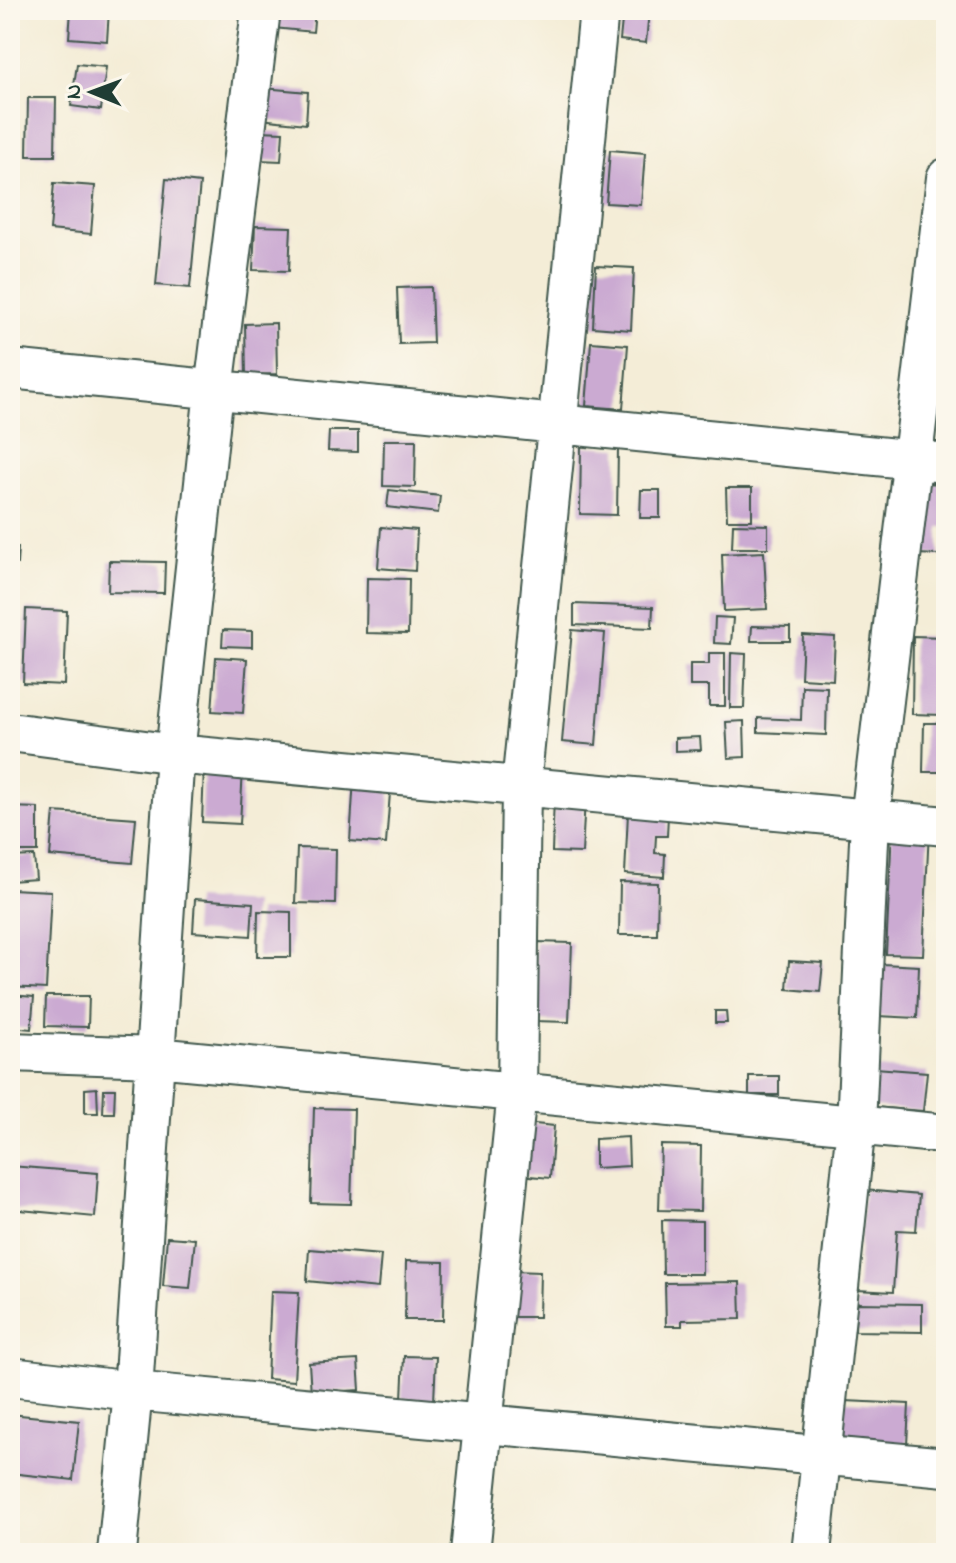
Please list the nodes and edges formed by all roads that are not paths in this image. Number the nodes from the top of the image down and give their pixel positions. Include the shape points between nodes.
1 (261, 10) edge
2 (599, 10) edge
3 (946, 178) edge
4 (10, 369) edge
5 (214, 390) junction
6 (557, 424) junction
7 (929, 461) edge
8 (10, 732) edge
9 (175, 754) junction
10 (521, 786) junction
11 (870, 819) junction
12 (946, 826) edge
13 (10, 1052) edge
14 (156, 1057) junction
15 (517, 1092) junction
16 (856, 1125) junction
17 (946, 1134) edge
18 (10, 1377) edge
19 (133, 1391) junction
20 (484, 1424) junction
21 (822, 1455) junction
22 (946, 1467) edge
23 (117, 1553) edge
24 (470, 1553) edge
25 (811, 1553) edge

1 - 5 street
2 - 6 street
3 - 7 street
4 - 5 street
5 - 6 street
5 - 9 street
6 - 7 street
6 - 10 street
7 - 11 street
8 - 9 street
9 - 10 street
9 - 14 street
10 - 11 street
10 - 15 street
11 - 12 street
11 - 16 street
13 - 14 street
14 - 15 street
14 - 19 street
15 - 16 street
15 - 20 street
16 - 17 street
16 - 21 street
18 - 19 street
19 - 20 street
19 - 23 street
20 - 21 street
20 - 24 street
21 - 22 street
21 - 25 street

